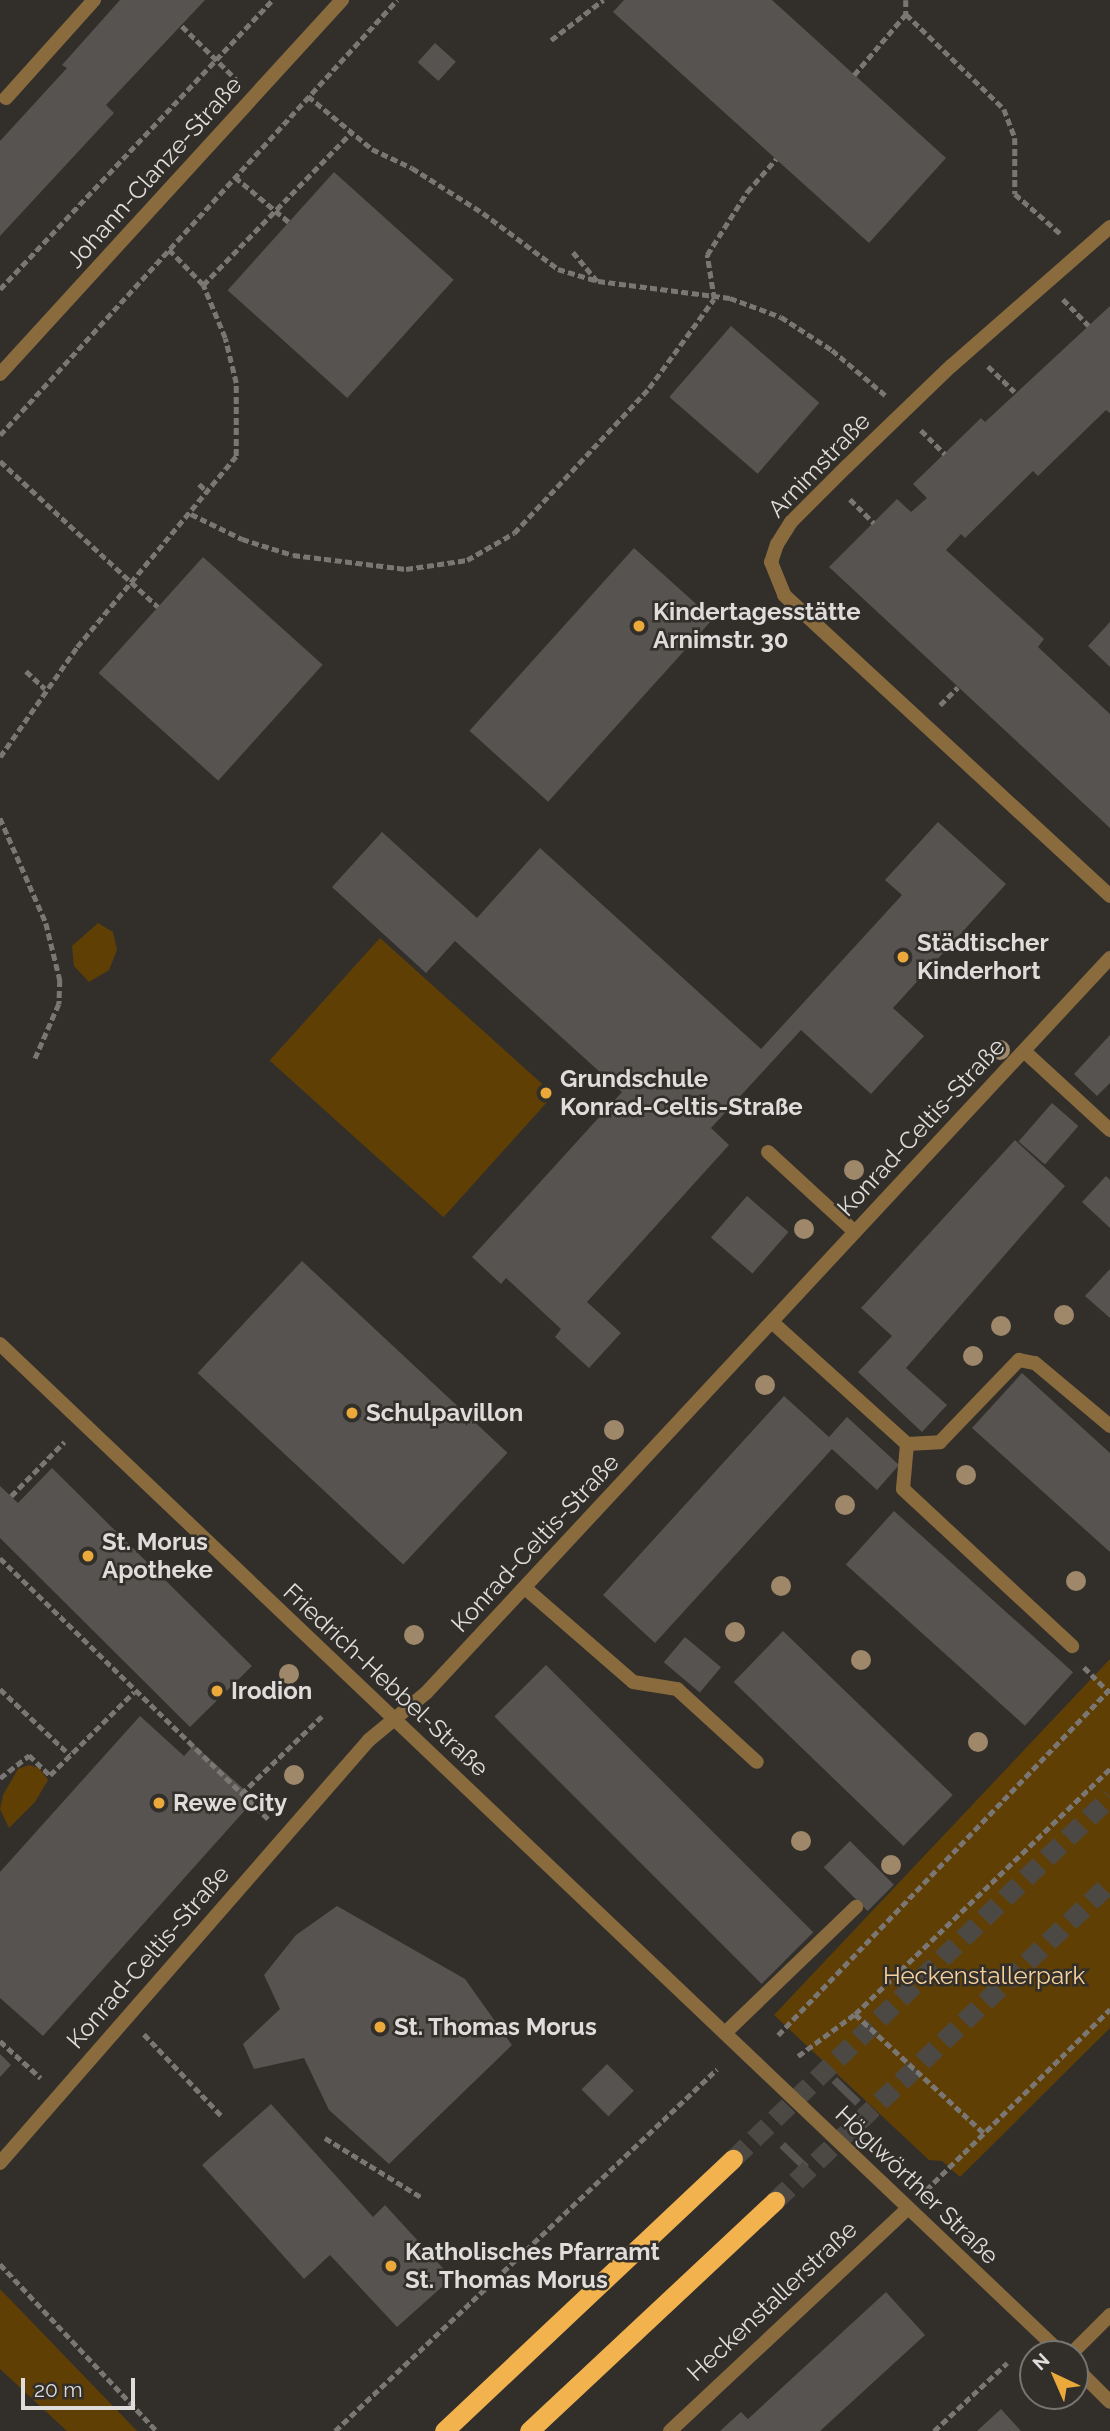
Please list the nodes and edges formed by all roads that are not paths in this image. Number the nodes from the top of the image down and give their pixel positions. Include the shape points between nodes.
1 (94, 0) edge
2 (342, 0) edge
3 (6, 97) dead end
4 (1110, 227) edge
5 (0, 374) edge
6 (1110, 896) edge
7 (1110, 958) edge
8 (1024, 1051) junction
9 (1110, 1130) edge
10 (768, 1152) dead end
11 (855, 1232) junction
12 (772, 1322) junction
13 (0, 1344) edge
14 (1110, 1426) edge
15 (908, 1444) junction
16 (524, 1588) junction
17 (1072, 1646) dead end
18 (396, 1721) junction
19 (757, 1762) dead end
20 (856, 1907) dead end
21 (725, 2033) junction
22 (740, 2048) joint
23 (733, 2159) tunnel mouth
24 (0, 2163) edge
25 (775, 2200) tunnel mouth
26 (908, 2208) junction
27 (1110, 2315) edge
28 (1047, 2340) edge
29 (1085, 2340) edge
30 (1089, 2381) edge
31 (1110, 2402) edge
32 (444, 2431) edge
33 (529, 2431) edge
34 (670, 2431) edge

1 - 3 street
2 - 5 street, Johann-Clanze-Straße
4 - 6 street, Arnimstraße via 904,411 791,523 776,544 771,562 773,577 784,595
7 - 8 street, Konrad-Celtis-Straße
8 - 9 street
8 - 11 street, Konrad-Celtis-Straße
10 - 11 street
11 - 12 street, Konrad-Celtis-Straße
12 - 15 street
12 - 16 street, Konrad-Celtis-Straße
13 - 18 street, Friedrich-Hebbel-Straße
14 - 15 street via 1035,1363 1019,1360 940,1442
15 - 17 street via 904,1489
16 - 18 street, Konrad-Celtis-Straße
16 - 19 street via 633,1682 677,1689
18 - 21 street, Friedrich-Hebbel-Straße
18 - 24 street, Konrad-Celtis-Straße via 369,1740 284,1834
20 - 21 street
21 - 22 street, Friedrich-Hebbel-Straße
22 - 26 street, Höglwörther Straße
23 - 32 highway
25 - 33 highway
26 - 28 street, Höglwörther Straße
26 - 34 street, Heckenstallerstraße
27 - 29 street
30 - 31 street

